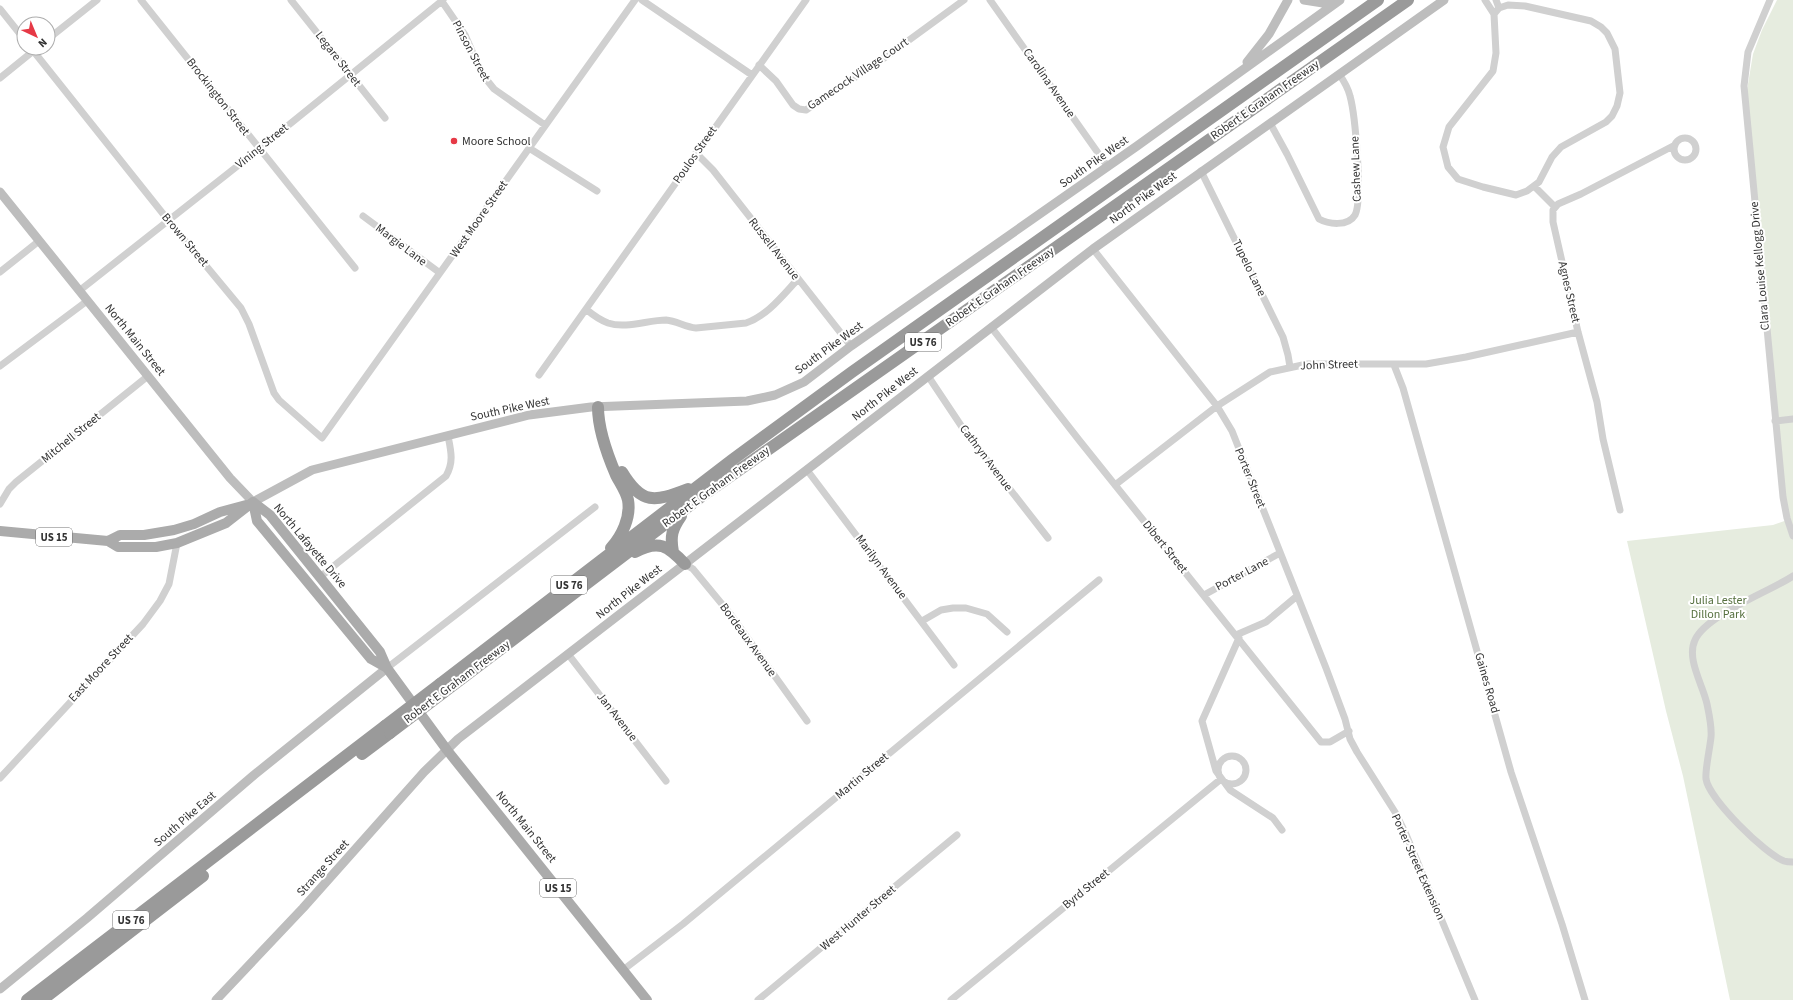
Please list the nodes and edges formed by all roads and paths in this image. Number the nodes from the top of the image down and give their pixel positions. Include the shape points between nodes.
1 (97, 0) edge
2 (141, 0) edge
3 (291, 0) edge
4 (442, 0) edge
5 (635, 0) edge
6 (642, 0) edge
7 (806, 0) edge
8 (964, 0) edge
9 (990, 0) edge
10 (1288, 0) edge
11 (1304, 0) edge
12 (1339, 0) edge
13 (1378, 0) edge
14 (1408, 0) edge
15 (1444, 0) edge
16 (1485, 0) edge
17 (1496, 0) edge
18 (1770, 0) edge
19 (1499, 8) junction
20 (0, 9) edge
21 (1494, 14) junction
22 (16, 29) edge
23 (56, 33) edge
24 (26, 56) edge
25 (39, 56) edge
26 (759, 65) junction
27 (350, 74) junction
28 (1340, 74) junction
29 (752, 75) junction
30 (1236, 75) junction
31 (0, 78) edge
32 (385, 118) dead end
33 (1270, 123) junction
34 (545, 125) junction
35 (1675, 144) dead end
36 (529, 148) junction
37 (259, 149) junction
38 (696, 153) junction
39 (1108, 167) junction
40 (1201, 171) junction
41 (1534, 186) junction
42 (598, 190) dead end
43 (0, 192) edge
44 (1555, 207) junction
45 (363, 216) dead end
46 (168, 220) junction
47 (39, 241) junction
48 (1093, 249) junction
49 (355, 268) dead end
50 (0, 272) edge
51 (440, 273) junction
52 (798, 279) junction
53 (79, 291) junction
54 (87, 301) junction
55 (587, 310) junction
56 (991, 327) junction
57 (1578, 332) junction
58 (851, 346) junction
59 (1394, 365) junction
60 (0, 366) edge
61 (1290, 367) junction
62 (540, 375) dead end
63 (148, 376) junction
64 (928, 376) junction
65 (1217, 406) junction
66 (598, 407) junction
67 (1793, 420) edge
68 (1775, 421) junction
69 (448, 436) junction
70 (322, 438) joint
71 (606, 447) junction
72 (807, 470) junction
73 (1116, 485) junction
74 (700, 491) junction
75 (253, 502) junction
76 (0, 504) edge
77 (595, 507) dead end
78 (1620, 510) dead end
79 (0, 531) edge
80 (1793, 536) edge
81 (1048, 538) dead end
82 (108, 541) junction
83 (177, 543) junction
84 (673, 552) junction
85 (1280, 553) junction
86 (685, 564) junction
87 (602, 566) junction
88 (1793, 576) edge
89 (320, 577) junction
90 (1100, 580) dead end
91 (1204, 594) junction
92 (1297, 596) junction
93 (922, 621) junction
94 (1007, 632) dead end
95 (1238, 637) junction
96 (568, 654) junction
97 (954, 665) dead end
98 (387, 668) junction
99 (807, 721) dead end
100 (1348, 731) junction
101 (1350, 739) joint
102 (447, 750) junction
103 (0, 778) edge
104 (1221, 779) junction
105 (666, 780) dead end
106 (1282, 830) dead end
107 (956, 836) dead end
108 (238, 844) junction
109 (1793, 862) edge
110 (624, 970) junction
111 (0, 989) edge
112 (27, 1000) edge
113 (42, 1000) edge
114 (216, 1000) edge
115 (647, 1000) edge
116 (758, 1000) edge
117 (951, 1000) edge
118 (1475, 1000) edge
119 (1586, 1000) edge

1 - 23 street
2 - 37 street, Brockington Street
3 - 27 street, Legare Street
4 - 27 street, Vining Street
4 - 34 street, Pinson Street via 466,35 487,82
5 - 34 street, West Moore Street
6 - 29 street
7 - 26 street, Poulos Street
8 - 26 street, Gamecock Village Court via 890,54 806,110 793,105 776,81
9 - 39 street, Carolina Avenue
10 - 30 main road via 1260,47
11 - 12 main road via 1323,3
12 - 30 main road
13 - 74 highway, Robert E Graham Freeway / US 76 via 958,296
14 - 74 highway, Robert E Graham Freeway / US 76
15 - 28 main road, North Pike West
16 - 21 street
17 - 19 street
18 - 68 street, Clara Louise Kellogg Drive via 1748,52 1744,86
19 - 21 street
19 - 41 street via 1508,5 1525,6 1591,21 1607,33 1615,49 1620,93 1612,116 1606,122 1561,147
20 - 22 street
21 - 41 street via 1496,53 1493,71 1449,127 1443,147 1445,159 1448,167 1458,178 1483,187 1516,195
24 - 31 street
25 - 46 street, Brown Street
26 - 29 street, Poulos Street
27 - 32 street, Legare Street
27 - 37 street, Vining Street
28 - 33 main road, North Pike West
28 - 33 street, Cashew Lane via 1351,97 1356,146 1358,205 1352,218 1339,223 1319,219
29 - 38 street, Poulos Street
30 - 39 main road, South Pike West
33 - 40 main road, North Pike West
34 - 36 street, West Moore Street
35 - 44 street
36 - 42 street
36 - 51 street, West Moore Street
37 - 46 street, Vining Street
37 - 49 street, Brockington Street
38 - 52 street, Russell Avenue via 713,170
38 - 55 street, Poulos Street
39 - 58 main road, South Pike West
40 - 48 main road, North Pike West
40 - 61 street, Tupelo Lane via 1283,337
41 - 44 street
43 - 47 main road, North Main Street
44 - 57 street, Agnes Street via 1553,222
45 - 51 street, Margie Lane
46 - 53 street, Vining Street
46 - 70 street, Brown Street via 245,314 274,393
47 - 50 street
47 - 53 main road, North Main Street
48 - 56 main road, North Pike West
48 - 65 street, Porter Street
51 - 70 street, West Moore Street
52 - 55 street via 763,314 746,323 688,328 666,320 619,325 602,321
52 - 58 street, Russell Avenue
53 - 54 main road, North Main Street
54 - 60 street
54 - 63 main road, North Main Street
55 - 62 street, Poulos Street
56 - 64 main road, North Pike West
56 - 73 street, Dibert Street
57 - 59 street, John Street via 1466,357
57 - 78 street, Agnes Street via 1598,408
58 - 66 main road, South Pike West via 804,382 775,395 747,401
59 - 61 street, John Street via 1325,363
59 - 119 street, Gaines Road via 1405,396 1511,772
61 - 65 street, John Street via 1270,372
63 - 75 main road, North Main Street via 230,478
63 - 76 street, Mitchell Street via 16,482
64 - 72 main road, North Pike West
64 - 81 street, Cathryn Avenue via 966,433
65 - 73 street, John Street
65 - 85 street, Porter Street via 1232,431
66 - 69 main road, South Pike West via 529,416
66 - 71 highway via 599,424
67 - 68 street
68 - 80 street, Clara Louise Kellogg Drive via 1783,497
69 - 75 main road, South Pike West via 312,470
69 - 89 street via 452,462 446,476
71 - 74 highway via 635,490 653,499
71 - 87 highway via 628,500 628,511 626,523
72 - 86 main road, North Pike West
72 - 93 street, Marilyn Avenue
73 - 91 street, Dibert Street
74 - 84 highway via 674,525 671,537
74 - 87 highway, Robert E Graham Freeway / US 76
75 - 82 main road via 174,530 120,535
75 - 83 main road via 226,523
75 - 89 main road, North Lafayette Drive via 270,515
75 - 98 main road via 257,520 371,659
77 - 98 street
79 - 82 main road, US 15
82 - 83 main road, US 15 via 118,547 156,547
83 - 103 street, East Moore Street via 169,584 160,601
84 - 86 highway
84 - 87 highway via 666,547 653,545
85 - 91 street, Porter Lane
85 - 92 street, Porter Street
86 - 96 main road, North Pike West
86 - 99 street, Bordeaux Avenue via 694,569 731,615
87 - 108 highway, Robert E Graham Freeway / US 76, bridge
88 - 109 street via 1715,619 1695,639 1692,649 1707,704 1711,734 1706,779 1713,795 1754,839 1784,861
89 - 98 main road, North Lafayette Drive via 380,652
90 - 110 street, Martin Street
91 - 95 street, Dibert Street
92 - 95 street via 1266,622
92 - 100 street, Porter Street via 1329,675
93 - 94 street via 941,610 966,608 987,614
93 - 97 street, Marilyn Avenue
95 - 100 street, Dibert Street via 1321,742 1330,742
95 - 104 street via 1202,721 1216,771
96 - 102 main road, North Pike West
96 - 105 street, Jan Avenue
98 - 102 main road, North Main Street / US 15
98 - 111 main road, South Pike East via 254,775 82,923
100 - 101 street, Porter Street
101 - 118 street, Porter Street Extension via 1405,832
102 - 110 main road, North Main Street / US 15
102 - 114 main road, Strange Street
104 - 106 street via 1230,790 1273,818
104 - 117 street, Byrd Street
107 - 116 street, West Hunter Street
108 - 112 highway, Robert E Graham Freeway / US 76
108 - 113 highway, Robert E Graham Freeway / US 76
110 - 115 main road, North Main Street / US 15

